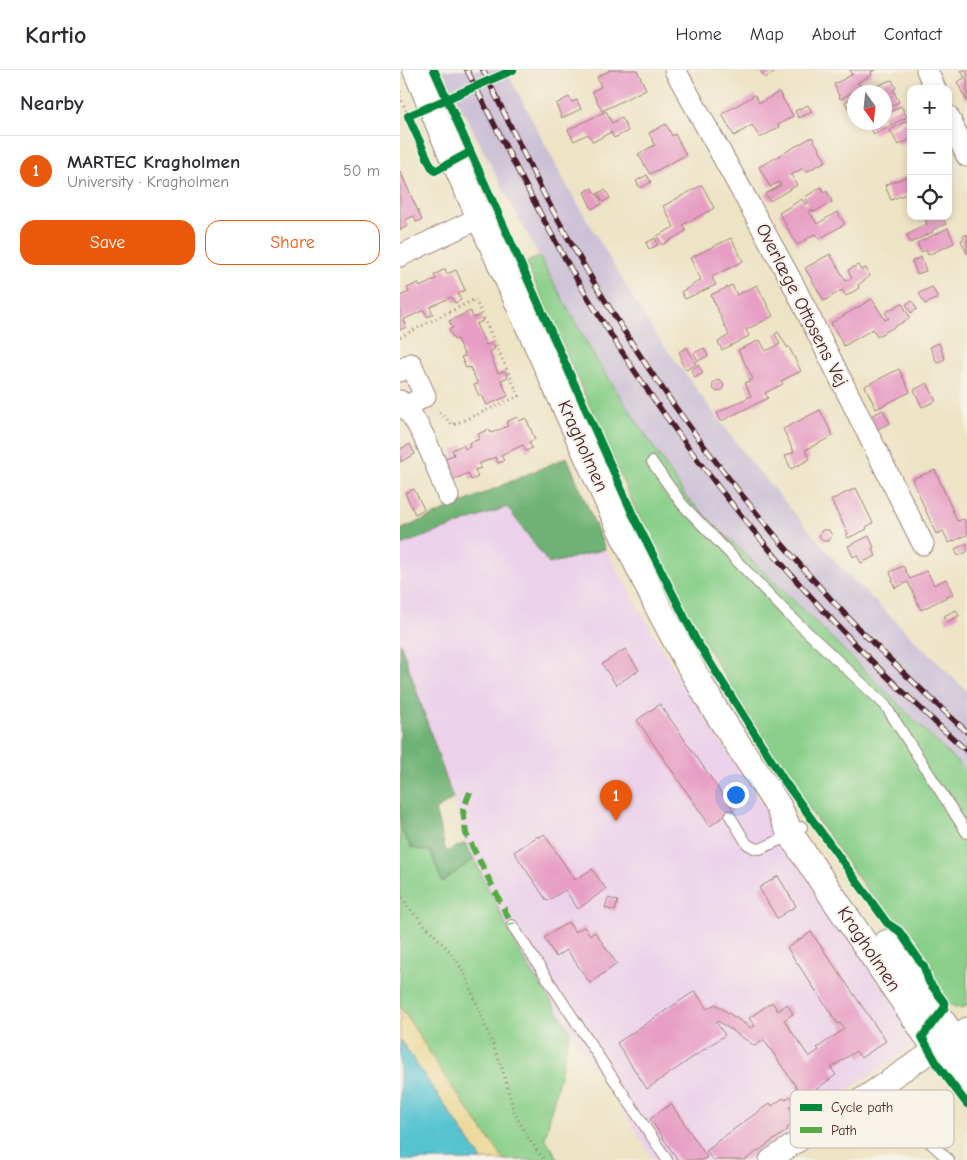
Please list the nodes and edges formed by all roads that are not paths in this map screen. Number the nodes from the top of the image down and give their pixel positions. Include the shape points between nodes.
1 (416, 70) edge
2 (675, 70) edge
3 (927, 70) edge
4 (934, 85) edge
5 (952, 124) edge
6 (967, 156) edge
7 (481, 217) junction
8 (400, 256) edge
9 (400, 371) edge
10 (403, 404) edge
11 (652, 462) dead end
12 (448, 496) dead end
13 (923, 544) dead end
14 (730, 816) dead end
15 (796, 831) junction
16 (967, 833) edge
17 (512, 926) dead end
18 (956, 1043) edge
19 (967, 1088) edge
20 (877, 1089) edge
21 (790, 1147) edge
22 (936, 1148) edge
23 (667, 1160) edge
24 (770, 1160) edge
25 (949, 1160) edge

1 - 7 street, Kragholmen
2 - 13 street, Overlæge Ottosens Vej via 792,282
3 - 4 street
5 - 6 street
7 - 8 street
7 - 15 street, Kragholmen via 613,513 682,654
9 - 10 street via 412,364 425,396
10 - 12 street via 422,434
11 - 16 lane via 682,504 787,613 885,705
14 - 15 lane via 747,844 754,848 760,849
15 - 18 street, Kragholmen
17 - 23 lane
18 - 19 street, Kragholmen
18 - 20 street
21 - 24 street
22 - 25 lane

